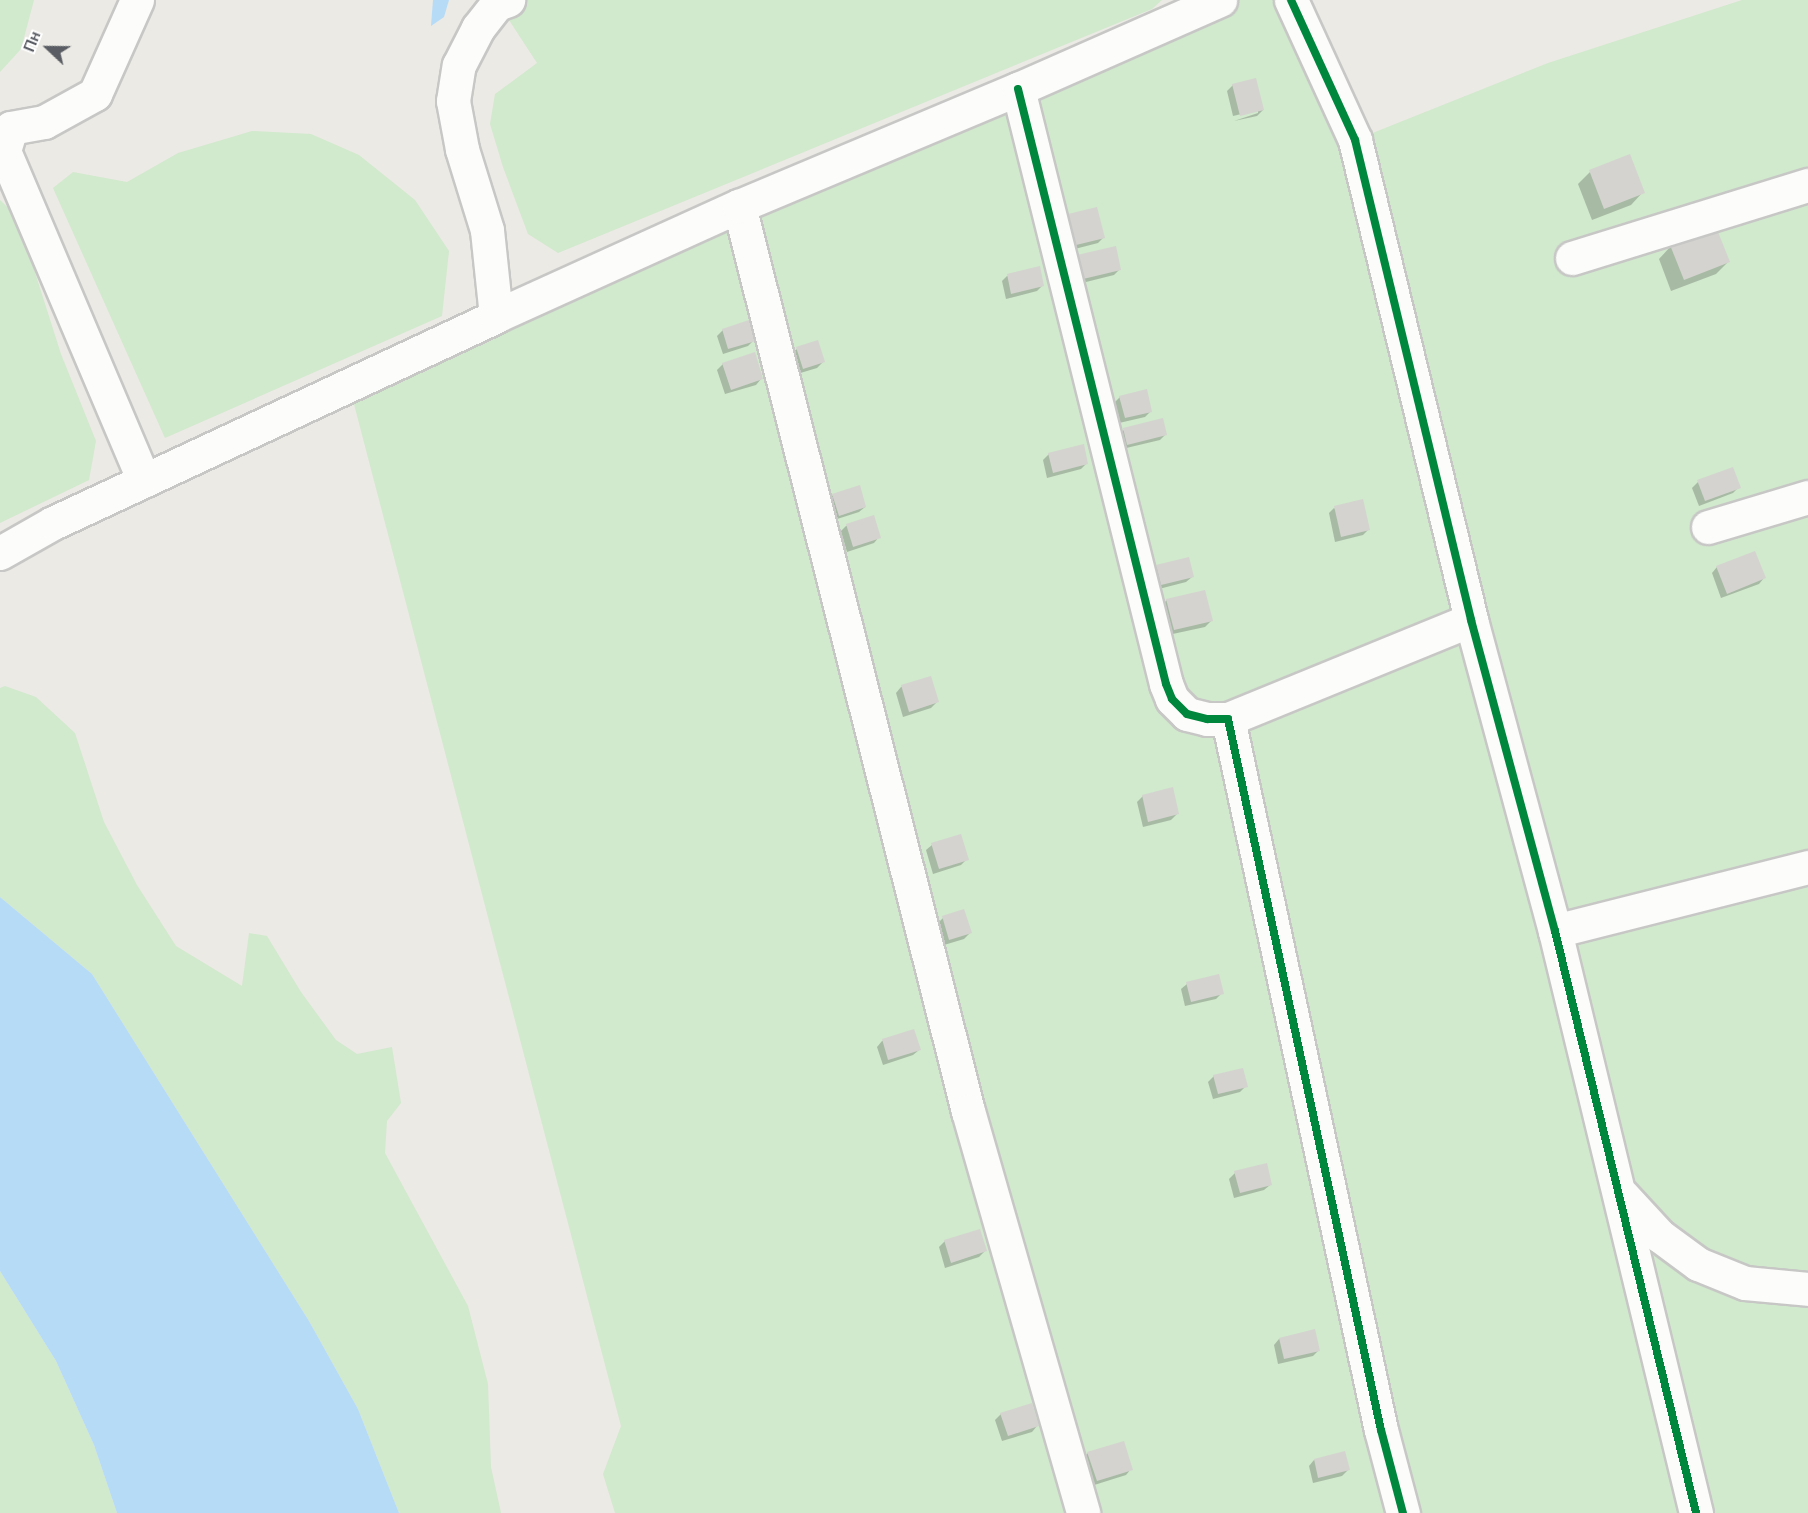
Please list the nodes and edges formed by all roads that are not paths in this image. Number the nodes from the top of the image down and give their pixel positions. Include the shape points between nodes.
1 (137, 0) edge
2 (508, 0) edge
3 (1220, 0) edge
4 (1291, 0) edge
5 (1018, 89) junction
6 (1808, 185) edge
7 (739, 206) junction
8 (1572, 258) dead end
9 (496, 316) junction
10 (144, 481) junction
11 (1808, 497) edge
12 (1708, 527) dead end
13 (0, 553) edge
14 (1471, 620) junction
15 (1228, 719) junction
16 (1808, 867) edge
17 (1555, 931) junction
18 (1620, 1192) junction
19 (1808, 1289) edge
20 (1083, 1513) edge
21 (1403, 1513) edge
22 (1696, 1513) edge

1 - 10 street via 95,94 44,122 11,128 4,151
2 - 9 street via 496,4 478,28 459,64 453,101 462,149 487,230
3 - 5 street
4 - 14 street via 1355,140
5 - 7 street
5 - 15 street via 1166,684 1172,699 1187,714
6 - 8 street
7 - 9 street
7 - 20 street via 968,1111
9 - 10 street
10 - 13 street via 53,523
11 - 12 street
14 - 15 street
14 - 17 street
15 - 21 street via 1381,1430
16 - 17 street
17 - 18 street
18 - 19 street via 1660,1236 1698,1264 1745,1283
18 - 22 street

